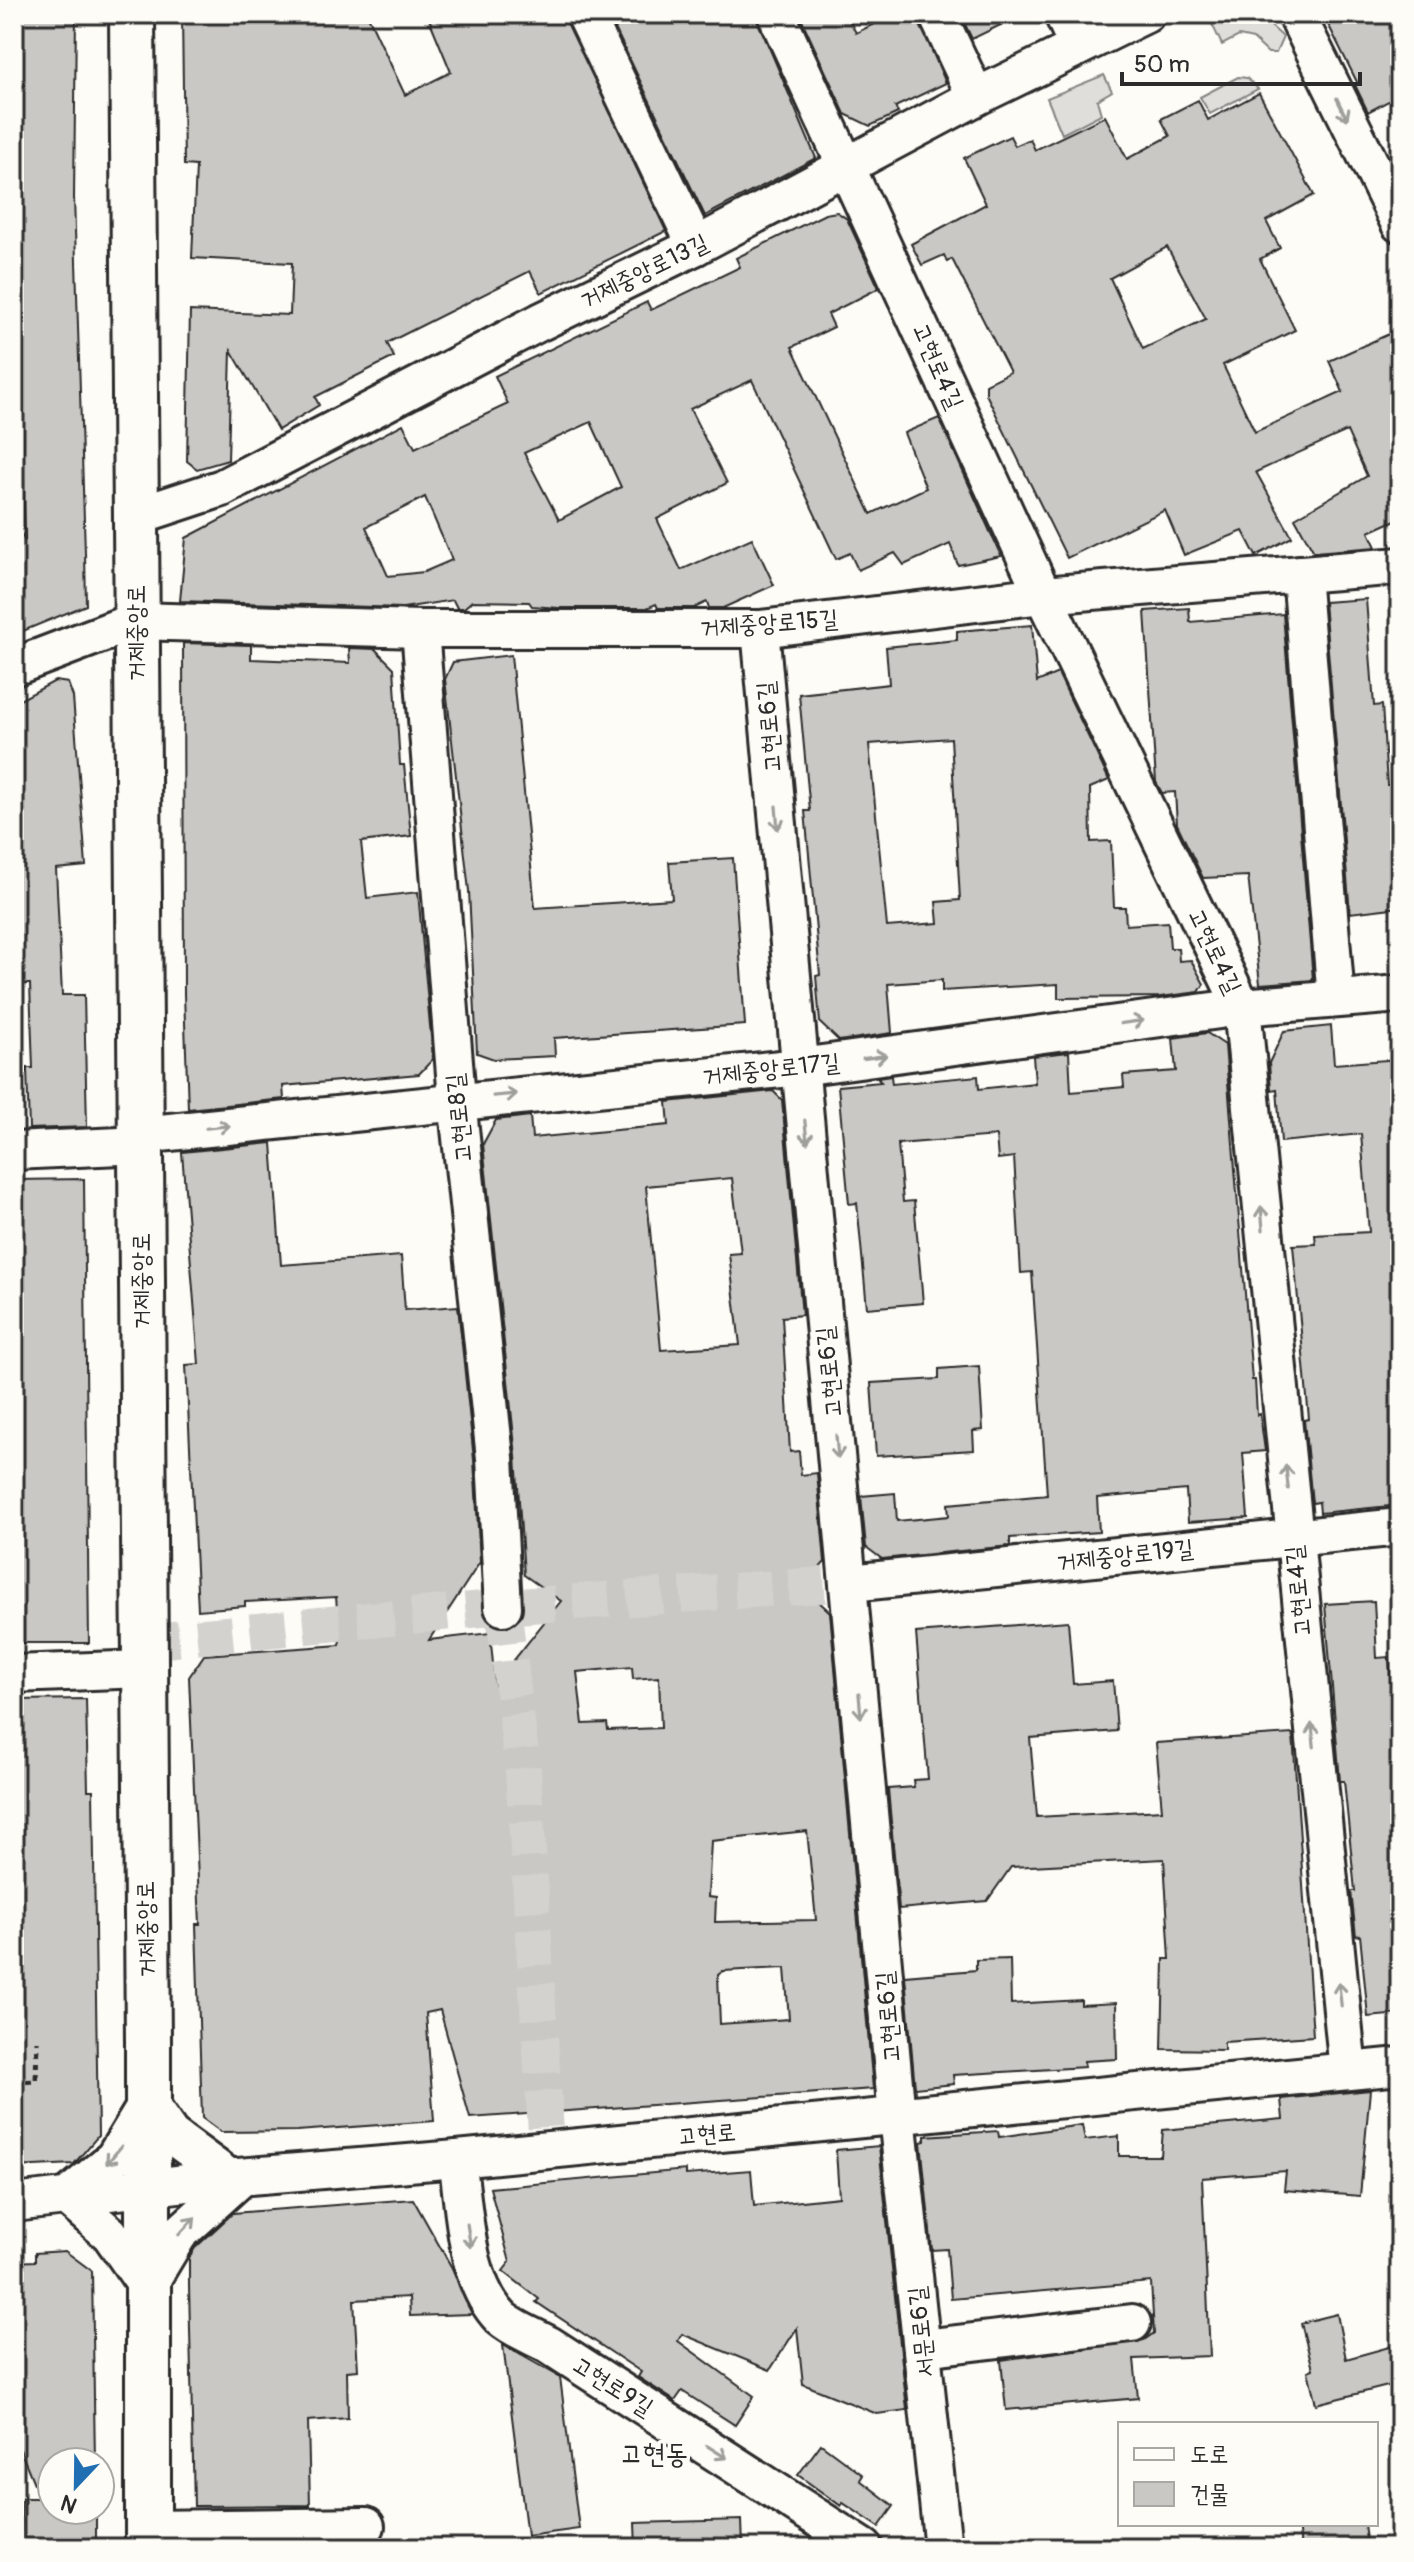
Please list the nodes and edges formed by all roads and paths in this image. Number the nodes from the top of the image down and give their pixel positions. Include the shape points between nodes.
1 (132, 14) edge
2 (585, 14) edge
3 (776, 14) edge
4 (937, 14) edge
5 (1063, 14) edge
6 (1146, 14) edge
7 (1296, 14) edge
8 (1078, 47) junction
9 (976, 97) junction
10 (848, 166) junction
11 (1400, 224) edge
12 (696, 246) junction
13 (137, 516) junction
14 (1400, 566) edge
15 (1301, 574) junction
16 (1043, 595) junction
17 (135, 621) junction
18 (420, 629) junction
19 (760, 629) junction
20 (14, 667) edge
21 (1400, 994) edge
22 (1336, 999) junction
23 (1242, 1007) junction
24 (800, 1067) junction
25 (457, 1100) junction
26 (141, 1140) junction
27 (14, 1151) edge
28 (1400, 1527) edge
29 (1293, 1537) junction
30 (850, 1583) junction
31 (503, 1607) tunnel mouth
32 (144, 1669) junction
33 (14, 1674) edge
34 (37, 2041) dead end
35 (1400, 2066) edge
36 (1348, 2071) junction
37 (14, 2082) edge
38 (148, 2102) junction
39 (897, 2116) junction
40 (457, 2159) junction
41 (237, 2178) junction
42 (147, 2190) junction
43 (67, 2197) junction
44 (14, 2203) edge
45 (147, 2287) junction
46 (1132, 2323) dead end
47 (923, 2348) junction
48 (366, 2526) dead end
49 (148, 2539) edge
50 (864, 2548) edge
51 (943, 2548) edge

1 - 13 main road, 거제중앙로
2 - 12 street
3 - 10 street, 고현로4길
4 - 9 street
5 - 8 street
6 - 8 street, 거제중앙로13길
7 -> 11 street
8 - 9 street, 거제중앙로13길
9 - 10 street, 거제중앙로13길
10 - 12 street, 거제중앙로13길
10 - 16 street, 고현로4길
12 - 13 street, 거제중앙로13길 via 222,488
13 - 17 main road, 거제중앙로
14 - 15 street, 거제중앙로15길
15 - 16 street, 거제중앙로15길
15 - 22 street
16 - 19 street, 거제중앙로15길
16 - 23 street, 고현로4길
17 - 18 street, 거제중앙로15길
17 - 20 street
17 - 26 main road, 거제중앙로
18 - 19 street, 거제중앙로15길
18 - 25 street, 고현로8길
19 -> 24 street, 고현로6길
21 - 22 street, 거제중앙로17길
22 - 23 street, 거제중앙로17길
24 -> 23 street, 거제중앙로17길
29 -> 23 street, 고현로4길
25 -> 24 street, 거제중앙로17길
24 -> 30 street, 고현로6길
26 -> 25 street, 거제중앙로17길
25 - 31 street, 고현로8길 via 495,1458
26 - 27 street, 거제중앙로17길
26 - 32 main road, 거제중앙로
28 - 29 street, 거제중앙로19길
29 - 30 street, 거제중앙로19길
36 -> 29 street, 고현로4길
30 -> 39 street, 고현로6길
32 - 33 street
32 - 38 main road, 거제중앙로
34 - 37 path via 36,2081
35 - 36 street, 고현로
36 - 39 street, 고현로
38 - 41 street via 171,2135
38 - 42 main road, 거제중앙로
38 -> 43 street via 114,2158
39 - 40 street, 고현로
39 - 47 street, 서문로6길
40 - 41 street, 고현로
40 -> 50 street, 고현로9길 via 482,2291 502,2319
41 - 42 street, 고현로
45 -> 41 street via 179,2234
42 - 43 street, 고현로
42 - 45 main road, 거제중앙로
43 - 44 street, 고현로
43 - 45 street via 110,2234
45 - 49 main road, 거제중앙로
46 - 47 street
47 - 51 street, 서문로6길
48 - 49 street

